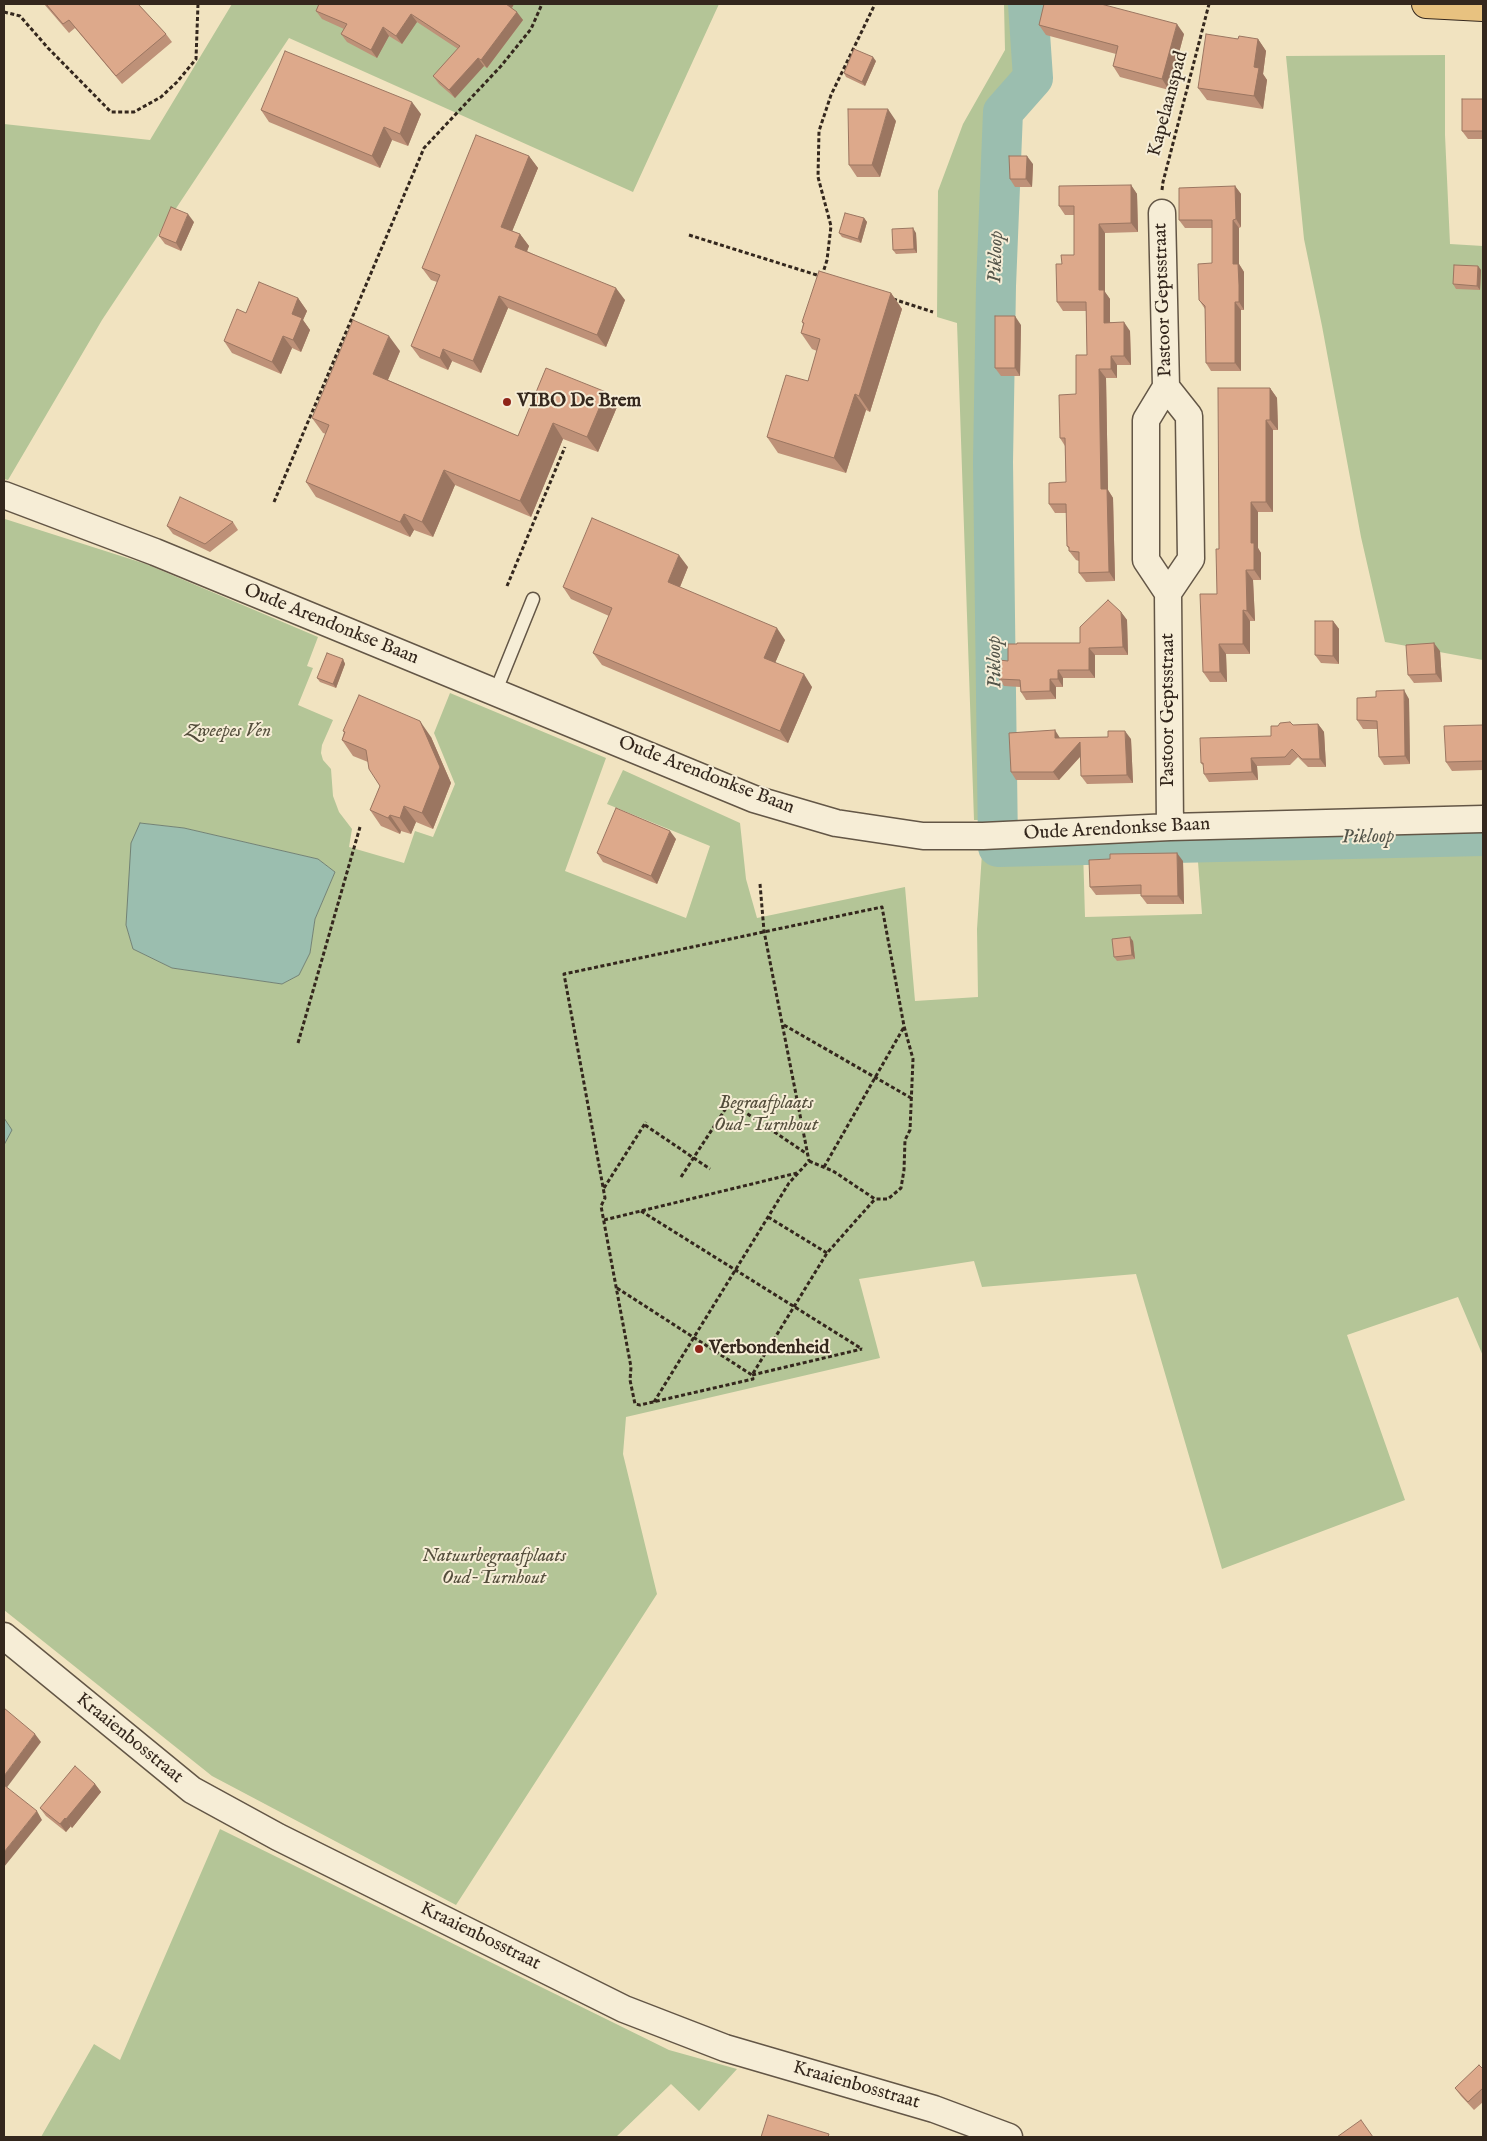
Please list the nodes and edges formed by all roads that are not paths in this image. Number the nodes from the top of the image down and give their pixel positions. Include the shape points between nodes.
1 (1426, 4) edge
2 (1483, 6) edge
3 (1162, 213) road end
4 (1166, 387) junction
5 (4, 495) edge
6 (1168, 593) junction
7 (533, 599) dead end
8 (495, 692) junction
9 (1483, 819) edge
10 (1170, 827) junction
11 (4, 1636) edge
12 (1009, 2137) edge

1 - 2 main road
3 - 4 street, Pastoor Geptsstraat
4 - 6 street, Pastoor Geptsstraat via 1146,420 1146,560
4 - 6 street, Pastoor Geptsstraat via 1189,416 1191,559
5 - 8 street, Oude Arendonkse Baan via 155,552
6 - 10 street, Pastoor Geptsstraat
7 - 8 lane
8 - 10 street, Oude Arendonkse Baan via 768,803 844,824 923,836 1020,835
9 - 10 street, Oude Arendonkse Baan
11 - 12 street, Kraaienbosstraat via 192,1790 278,1837 624,2009 725,2048 934,2109

